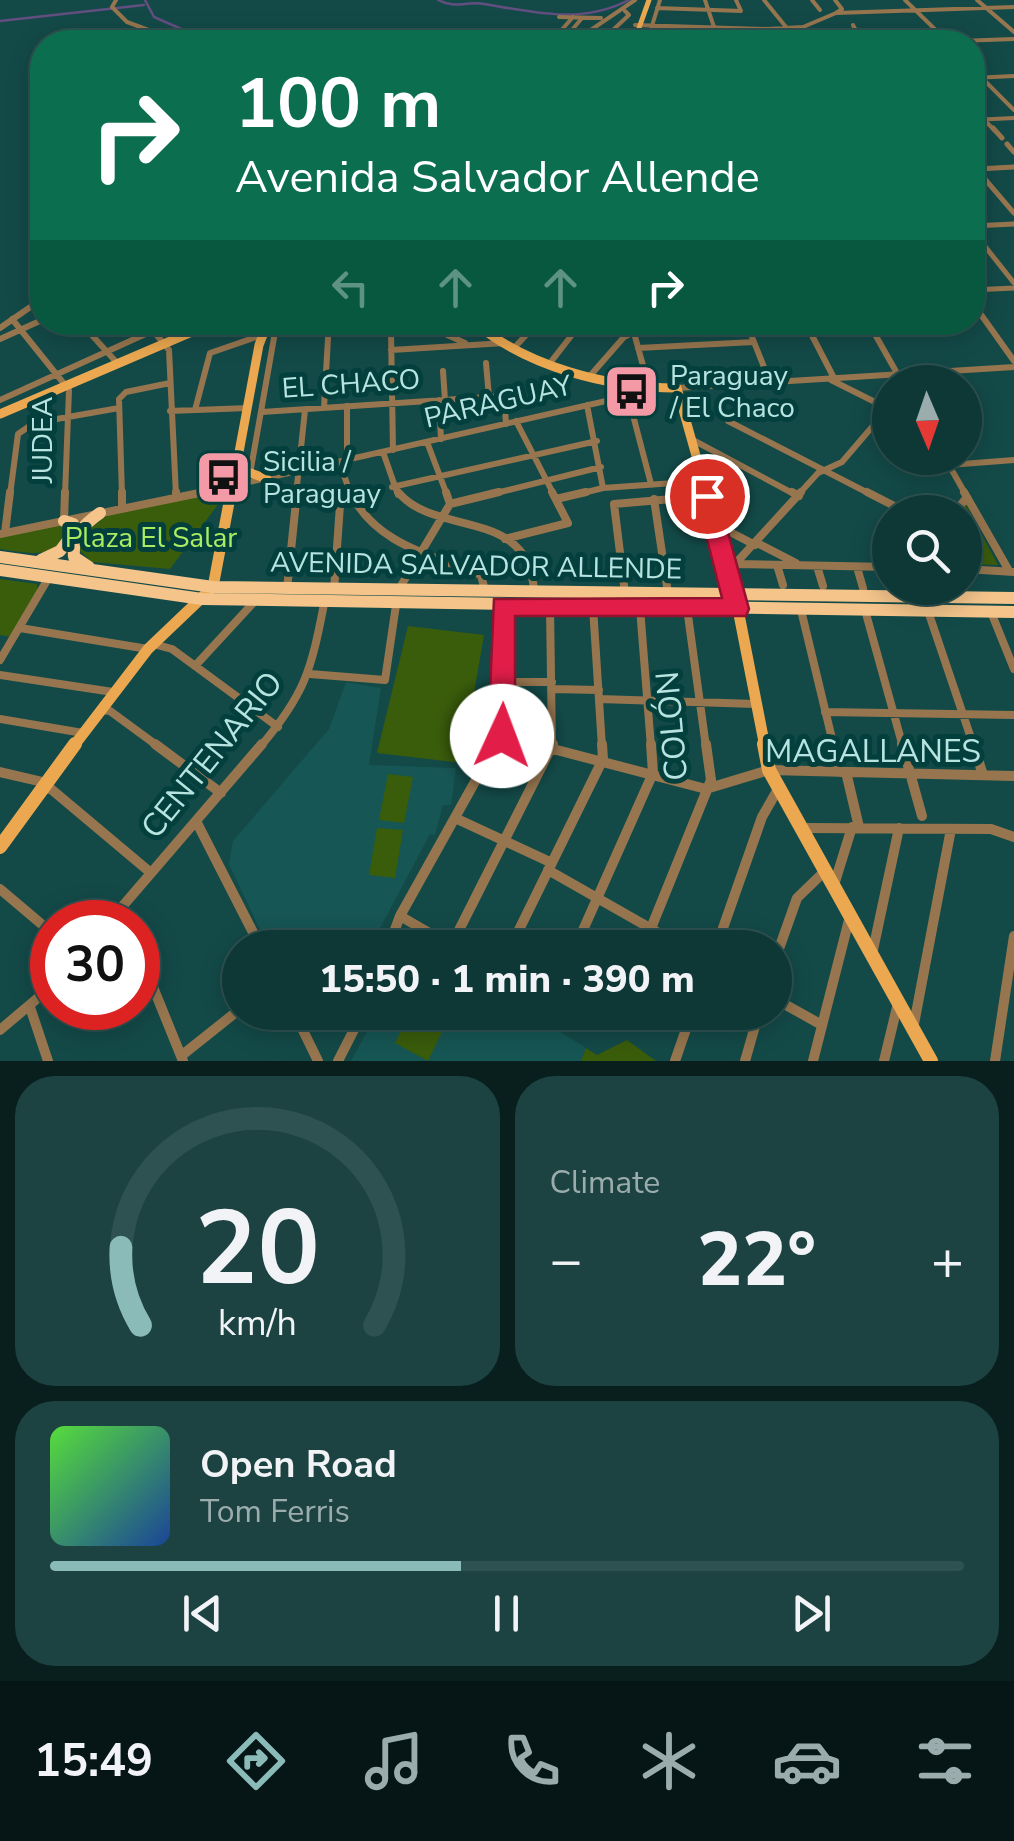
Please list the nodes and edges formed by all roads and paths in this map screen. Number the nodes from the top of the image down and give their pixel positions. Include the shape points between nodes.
1 (116, 0) edge
2 (634, 0) edge
3 (647, 0) edge
4 (660, 0) edge
5 (705, 0) edge
6 (736, 0) edge
7 (764, 0) edge
8 (812, 0) edge
9 (835, 0) edge
10 (905, 0) edge
11 (977, 0) edge
12 (1014, 7) edge
13 (657, 8) junction
14 (986, 8) junction
15 (625, 10) junction
16 (820, 10) dead end
17 (916, 10) junction
18 (741, 11) junction
19 (712, 12) junction
20 (752, 14) dead end
21 (836, 14) junction
22 (560, 17) dead end
23 (572, 18) junction
24 (582, 18) junction
25 (602, 18) junction
26 (853, 25) dead end
27 (646, 27) junction
28 (786, 27) junction
29 (715, 28) junction
30 (149, 30) edge
31 (562, 30) edge
32 (572, 30) edge
33 (588, 30) edge
34 (612, 30) edge
35 (643, 30) edge
36 (646, 30) edge
37 (662, 30) edge
38 (856, 30) edge
39 (935, 30) edge
40 (1014, 36) edge
41 (985, 39) edge
42 (1014, 76) edge
43 (985, 78) edge
44 (985, 81) edge
45 (1014, 110) edge
46 (1014, 118) edge
47 (985, 119) edge
48 (985, 120) edge
49 (1014, 152) edge
50 (985, 167) edge
51 (1014, 167) edge
52 (985, 180) edge
53 (1014, 213) edge
54 (1014, 224) edge
55 (985, 227) edge
56 (985, 246) edge
57 (1014, 285) edge
58 (985, 288) edge
59 (30, 307) edge
60 (12, 319) junction
61 (985, 321) edge
62 (30, 325) edge
63 (0, 328) edge
64 (21, 329) junction
65 (92, 335) edge
66 (143, 335) edge
67 (158, 335) edge
68 (186, 335) edge
69 (262, 335) joint
70 (275, 335) edge
71 (390, 335) edge
72 (448, 335) edge
73 (493, 335) edge
74 (526, 335) edge
75 (572, 335) edge
76 (628, 335) edge
77 (635, 335) edge
78 (751, 335) edge
79 (811, 335) edge
80 (876, 335) edge
81 (328, 338) dead end
82 (0, 339) edge
83 (754, 342) junction
84 (504, 343) junction
85 (165, 344) junction
86 (470, 345) junction
87 (515, 346) junction
88 (638, 348) junction
89 (391, 350) junction
90 (107, 352) junction
91 (486, 363) dead end
92 (550, 363) junction
93 (118, 364) junction
94 (1014, 364) edge
95 (893, 365) edge
96 (982, 367) edge
97 (443, 370) dead end
98 (59, 374) junction
99 (872, 376) edge
100 (589, 377) junction
101 (831, 378) junction
102 (770, 382) junction
103 (170, 383) junction
104 (67, 384) junction
105 (677, 388) junction
106 (650, 391) junction
107 (628, 396) junction
108 (489, 397) junction
109 (872, 398) edge
110 (0, 400) edge
111 (442, 400) junction
112 (392, 402) junction
113 (588, 405) junction
114 (347, 406) junction
115 (118, 408) junction
116 (248, 408) junction
117 (324, 408) junction
118 (195, 410) junction
119 (305, 410) junction
120 (170, 411) junction
121 (4, 412) edge
122 (262, 412) junction
123 (71, 416) junction
124 (728, 421) dead end
125 (516, 422) junction
126 (506, 424) junction
127 (872, 425) edge
128 (442, 438) junction
129 (691, 439) junction
130 (597, 441) junction
131 (427, 442) junction
132 (14, 444) junction
133 (0, 447) edge
134 (393, 450) junction
135 (383, 452) junction
136 (533, 454) junction
137 (346, 460) junction
138 (982, 460) edge
139 (1014, 460) edge
140 (238, 462) junction
141 (601, 468) junction
142 (302, 470) junction
143 (824, 470) junction
144 (250, 474) junction
145 (439, 476) junction
146 (266, 478) junction
147 (546, 480) junction
148 (703, 481) junction
149 (651, 484) junction
150 (234, 486) junction
151 (392, 487) junction
152 (604, 488) junction
153 (873, 495) edge
154 (707, 496) junction
155 (799, 496) junction
156 (176, 498) junction
157 (556, 499) junction
158 (654, 499) junction
159 (340, 504) dead end
160 (450, 504) junction
161 (122, 509) junction
162 (94, 515) junction
163 (438, 517) junction
164 (64, 521) junction
165 (982, 523) edge
166 (715, 524) junction
167 (74, 532) junction
168 (3, 533) edge
169 (505, 538) junction
170 (756, 544) junction
171 (420, 550) junction
172 (0, 557) edge
173 (36, 562) junction
174 (731, 564) junction
175 (777, 565) junction
176 (800, 566) junction
177 (817, 566) junction
178 (857, 566) junction
179 (872, 566) edge
180 (92, 569) junction
181 (982, 569) edge
182 (0, 570) edge
183 (1011, 570) edge
184 (49, 577) junction
185 (783, 585) dead end
186 (823, 586) dead end
187 (213, 587) junction
188 (864, 588) dead end
189 (288, 589) junction
190 (334, 590) junction
191 (485, 591) junction
192 (624, 593) junction
193 (668, 593) junction
194 (202, 598) junction
195 (397, 598) junction
196 (1014, 598) edge
197 (542, 599) junction
198 (255, 601) junction
199 (736, 601) junction
200 (324, 604) junction
201 (503, 606) junction
202 (593, 607) junction
203 (640, 608) junction
204 (687, 608) junction
205 (801, 610) junction
206 (865, 610) junction
207 (928, 611) junction
208 (991, 612) junction
209 (1014, 612) edge
210 (20, 628) junction
211 (0, 638) edge
212 (12, 641) junction
213 (150, 647) junction
214 (0, 660) edge
215 (195, 666) junction
216 (1013, 666) edge
217 (310, 674) junction
218 (0, 676) edge
219 (503, 682) junction
220 (552, 686) junction
221 (113, 692) junction
222 (599, 694) junction
223 (647, 700) junction
224 (698, 702) junction
225 (756, 704) junction
226 (100, 710) junction
227 (825, 712) junction
228 (894, 713) junction
229 (962, 714) junction
230 (1014, 715) edge
231 (0, 719) edge
232 (278, 727) junction
233 (83, 733) junction
234 (502, 736) junction
235 (554, 746) junction
236 (603, 760) junction
237 (769, 770) junction
238 (0, 772) edge
239 (843, 772) junction
240 (653, 773) junction
241 (911, 774) junction
242 (983, 775) junction
243 (1014, 776) edge
244 (45, 786) junction
245 (780, 787) junction
246 (706, 789) junction
247 (221, 793) junction
248 (922, 816) dead end
249 (455, 818) junction
250 (196, 822) junction
251 (856, 827) junction
252 (803, 828) junction
253 (899, 828) junction
254 (951, 828) junction
255 (1014, 837) edge
256 (508, 840) junction
257 (0, 847) edge
258 (550, 867) junction
259 (825, 870) junction
260 (152, 873) junction
261 (834, 886) junction
262 (0, 888) edge
263 (597, 898) junction
264 (129, 900) edge
265 (30, 914) edge
266 (400, 916) junction
267 (850, 916) junction
268 (651, 928) junction
269 (252, 930) edge
270 (395, 930) edge
271 (423, 930) edge
272 (461, 930) edge
273 (519, 930) edge
274 (583, 930) edge
275 (654, 930) edge
276 (722, 930) edge
277 (784, 930) edge
278 (1014, 936) edge
279 (872, 955) junction
280 (898, 1003) junction
281 (160, 1004) edge
282 (30, 1006) edge
283 (792, 1008) edge
284 (222, 1024) edge
285 (822, 1025) junction
286 (913, 1028) junction
287 (0, 1030) edge
288 (38, 1030) edge
289 (303, 1030) edge
290 (354, 1030) edge
291 (686, 1030) edge
292 (754, 1030) edge
293 (182, 1058) edge
294 (48, 1061) edge
295 (318, 1061) edge
296 (338, 1061) edge
297 (675, 1061) edge
298 (745, 1061) edge
299 (813, 1061) edge
300 (884, 1061) edge
301 (931, 1061) edge
302 (995, 1061) edge

1 - 30 street via 112,7 127,22
2 - 15 street
3 - 27 main road
4 - 13 street
5 - 19 street
6 - 18 street
7 - 28 street
8 - 16 street
9 - 21 street via 842,9
10 - 17 street
11 - 14 street
12 - 14 street
13 - 19 street
13 - 27 street
14 - 17 street
14 - 40 street
15 - 25 street
15 - 34 street via 629,14
17 - 21 street
17 - 39 street
18 - 19 street
18 - 20 street
19 - 29 street
21 - 28 street
22 - 23 street
23 - 24 street
23 - 31 street
24 - 25 street
24 - 32 street
25 - 33 street
26 - 38 street
27 - 29 street
27 - 35 main road
27 - 36 street
27 - 37 street
28 - 29 street
40 - 41 street
42 - 43 street
44 - 45 street
46 - 47 street
48 - 49 street
50 - 51 street
52 - 53 street
54 - 55 street
56 - 57 street
57 - 58 street
59 - 60 street
60 - 63 street
60 - 64 street, JUDEA
61 - 94 street
62 - 64 street
64 - 82 street
64 - 98 street, JUDEA
65 - 90 street
66 - 90 street
67 - 85 street
68 - 85 main road
69 - 116 main road
69 - 118 street via 210,353
70 - 122 street
71 - 89 street
72 - 86 street
73 - 84 main road
74 - 87 street
75 - 92 street
76 - 100 street
77 - 88 street
78 - 83 street
79 - 101 street
80 - 95 street
81 - 117 street
83 - 88 street
83 - 102 street
84 - 86 street
84 - 87 main road
85 - 93 main road
85 - 103 street
86 - 89 street
87 - 92 main road
88 - 106 street
89 - 112 street
90 - 93 street
90 - 98 street
91 - 108 street
92 - 100 main road
93 - 104 main road
94 - 96 street, PARAGUAY
97 - 111 street
98 - 104 street, JUDEA
98 - 110 street
99 - 101 street, PARAGUAY
100 - 106 main road
101 - 102 street, PARAGUAY
101 - 109 street
102 - 105 street, PARAGUAY
103 - 115 street via 126,392
103 - 120 street
104 - 121 main road
104 - 123 street, JUDEA
105 - 106 main road, PARAGUAY
105 - 129 main road
106 - 107 street, PARAGUAY
107 - 113 street, PARAGUAY
107 - 149 street
108 - 111 street, EL CHACO
108 - 126 street, EL CHACO via 504,396
110 - 121 street
111 - 112 street, EL CHACO
111 - 128 street
112 - 114 street, EL CHACO
112 - 134 street
113 - 125 street, PARAGUAY
113 - 130 street
114 - 117 street, EL CHACO
114 - 137 street
115 - 123 street
115 - 161 street
116 - 118 street, EL CHACO
116 - 140 main road
117 - 119 street, EL CHACO
118 - 120 street, EL CHACO
119 - 122 street, EL CHACO
119 - 142 street
120 - 156 street
122 - 144 street
123 - 132 street via 29,425
123 - 164 street, JUDEA
124 - 143 street
125 - 126 street, PARAGUAY
125 - 136 street
126 - 128 street, PARAGUAY
127 - 143 street via 842,462
128 - 131 street, PARAGUAY
129 - 148 main road
129 - 155 street
130 - 136 street
130 - 141 street
131 - 134 street, PARAGUAY
131 - 145 street
132 - 133 street
132 - 168 street
134 - 135 street, PARAGUAY
135 - 137 street, PARAGUAY
135 - 151 street
136 - 145 street
136 - 147 street
137 - 142 street, PARAGUAY
137 - 171 street via 341,466 353,508 370,527
138 - 139 street
140 - 144 main road
140 - 150 main road
141 - 147 street
141 - 152 street
142 - 146 street, PARAGUAY
142 - 189 street
143 - 153 street
143 - 155 street
144 - 146 main road
145 - 151 street
145 - 160 street
146 - 150 street, PARAGUAY
147 - 157 street
147 - 160 street
148 - 149 street
148 - 154 main road
149 - 152 street
150 - 156 street, PARAGUAY
150 - 187 main road
151 - 163 street
152 - 157 street
154 - 158 street
154 - 166 main road
155 - 170 street
156 - 161 street, PARAGUAY
157 - 169 street via 568,523
158 - 192 street via 614,504
158 - 193 street
159 - 190 street
160 - 163 street
161 - 162 street, PARAGUAY
162 - 164 street, PARAGUAY
162 - 167 highway
162 - 180 highway via 72,547 74,557
163 - 169 street
163 - 171 street
164 - 167 highway
164 - 168 street, PARAGUAY
165 - 183 street
166 - 170 street
166 - 174 main road
167 - 173 highway via 60,550
169 - 197 street via 533,565
170 - 174 street
170 - 176 street
171 - 191 street via 481,575
171 - 195 street
172 - 173 highway, AVENIDA SALVADOR ALLENDE
173 - 180 highway, AVENIDA SALVADOR ALLENDE
174 - 175 street
174 - 199 main road
175 - 176 street
175 - 185 street
176 - 177 street
177 - 178 street
177 - 186 street
178 - 179 street
178 - 188 street
180 - 187 highway, AVENIDA SALVADOR ALLENDE
181 - 183 street
182 - 184 highway, AVENIDA SALVADOR ALLENDE
184 - 194 highway, AVENIDA SALVADOR ALLENDE
184 - 210 street
187 - 189 highway, AVENIDA SALVADOR ALLENDE
187 - 194 main road
189 - 190 highway, AVENIDA SALVADOR ALLENDE
190 - 195 highway, AVENIDA SALVADOR ALLENDE
191 - 195 highway, AVENIDA SALVADOR ALLENDE
191 - 197 highway, AVENIDA SALVADOR ALLENDE
192 - 193 highway, AVENIDA SALVADOR ALLENDE
192 - 197 highway, AVENIDA SALVADOR ALLENDE
193 - 199 highway, AVENIDA SALVADOR ALLENDE
194 - 198 highway, AVENIDA SALVADOR ALLENDE
194 - 213 main road
195 - 200 highway, AVENIDA SALVADOR ALLENDE
195 - 201 highway, AVENIDA SALVADOR ALLENDE
195 - 217 street via 384,680
196 - 199 highway, AVENIDA SALVADOR ALLENDE
197 - 201 highway, AVENIDA SALVADOR ALLENDE
197 - 202 highway, AVENIDA SALVADOR ALLENDE
197 - 220 street
198 - 200 highway, AVENIDA SALVADOR ALLENDE
198 - 215 street
199 - 204 highway, AVENIDA SALVADOR ALLENDE
199 - 205 highway, AVENIDA SALVADOR ALLENDE
199 - 225 main road
200 - 217 street, CENTENARIO
201 - 219 street
202 - 203 highway, AVENIDA SALVADOR ALLENDE
202 - 222 street
203 - 204 highway, AVENIDA SALVADOR ALLENDE
203 - 223 street
204 - 224 street, COLÓN
205 - 206 highway, AVENIDA SALVADOR ALLENDE
205 - 227 street
206 - 207 highway, AVENIDA SALVADOR ALLENDE
206 - 228 street
207 - 208 highway, AVENIDA SALVADOR ALLENDE
207 - 229 street
208 - 209 highway, AVENIDA SALVADOR ALLENDE
208 - 216 street
210 - 212 street
210 - 213 street
211 - 212 street
212 - 214 street
213 - 215 street via 172,649
213 - 221 main road
215 - 232 street
217 - 232 street, CENTENARIO
218 - 221 street
219 - 220 street
219 - 234 street
220 - 222 street
220 - 235 street
221 - 226 main road
222 - 223 street
222 - 236 street
223 - 224 street
223 - 240 street
224 - 225 street
224 - 246 street, COLÓN via 711,780
225 - 237 main road
226 - 233 main road
226 - 247 street
227 - 228 street
227 - 239 street
228 - 229 street
228 - 241 street
229 - 230 street
229 - 242 street
231 - 233 street
232 - 247 street, CENTENARIO
233 - 244 main road
234 - 235 street
234 - 249 street
235 - 236 street
235 - 256 street
236 - 240 street
236 - 258 street
237 - 239 street, MAGALLANES
237 - 245 main road
237 - 246 street, MAGALLANES
238 - 244 street
239 - 241 street, MAGALLANES
239 - 251 street
240 - 246 street
240 - 263 street
241 - 242 street, MAGALLANES
241 - 248 street
242 - 243 street, MAGALLANES
244 - 257 main road
244 - 260 street
245 - 252 main road
245 - 276 street via 762,817
246 - 268 street, COLÓN
247 - 250 street, CENTENARIO
249 - 256 street
249 - 266 street
250 - 260 street, CENTENARIO
250 - 269 street
251 - 252 street
251 - 253 street
251 - 261 street
252 - 259 main road
253 - 254 street
253 - 279 street
254 - 255 street
254 - 286 street
256 - 258 street
256 - 272 street
258 - 263 street
258 - 273 street
259 - 261 main road
259 - 277 street via 795,896
260 - 264 street, CENTENARIO
261 - 267 main road
262 - 265 street
263 - 268 street
263 - 274 street
266 - 270 street
266 - 271 street
267 - 279 main road
267 - 285 street
268 - 275 street
278 - 302 street
279 - 280 main road
280 - 286 main road
280 - 300 street
281 - 293 street
282 - 287 street
283 - 285 street
284 - 293 street
285 - 299 street
286 - 301 main road
288 - 294 street
289 - 295 street
290 - 296 street
291 - 297 street
292 - 298 street

